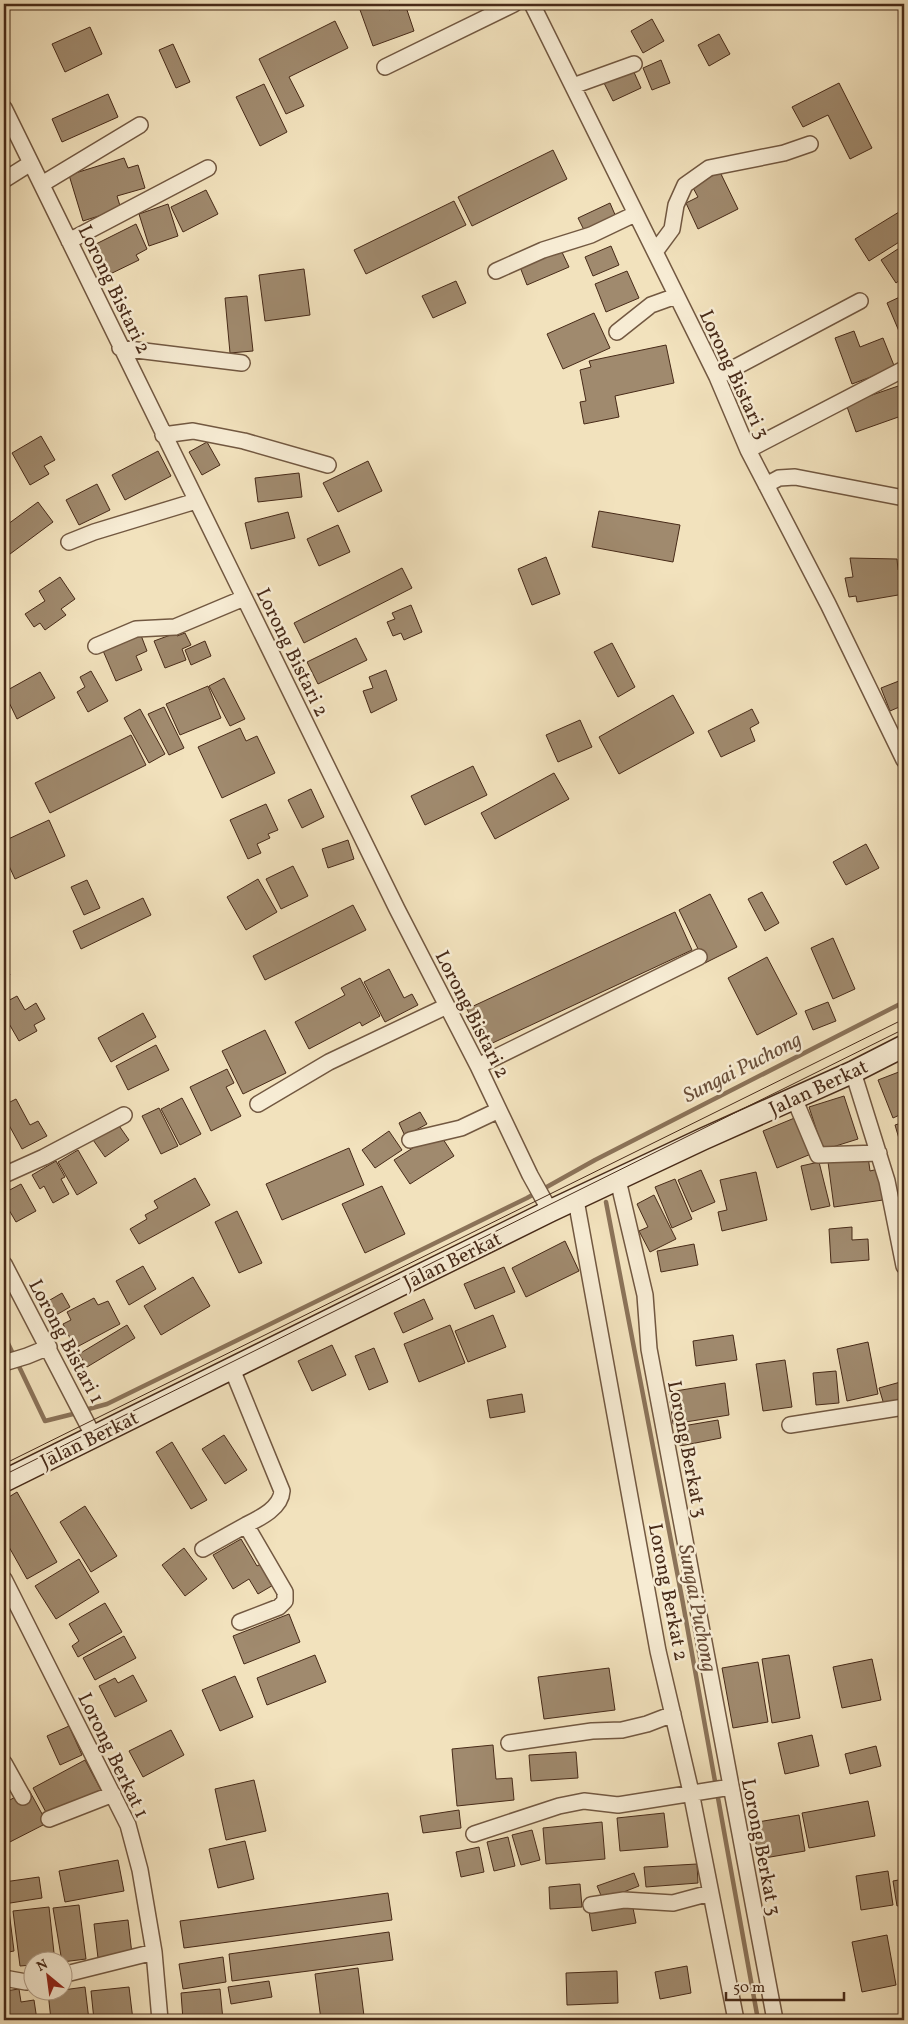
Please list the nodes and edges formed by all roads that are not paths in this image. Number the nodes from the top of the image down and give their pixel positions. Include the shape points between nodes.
1 (514, 4) edge
2 (532, 4) edge
3 (634, 64) dead end
4 (386, 67) dead end
5 (573, 86) junction
6 (4, 108) edge
7 (140, 125) dead end
8 (810, 144) dead end
9 (31, 163) junction
10 (208, 168) dead end
11 (4, 180) edge
12 (42, 184) junction
13 (635, 214) junction
14 (69, 241) junction
15 (655, 252) junction
16 (496, 271) dead end
17 (676, 296) junction
18 (860, 301) dead end
19 (617, 332) dead end
20 (120, 348) junction
21 (242, 363) dead end
22 (904, 369) edge
23 (717, 377) junction
24 (163, 435) junction
25 (748, 450) junction
26 (328, 465) dead end
27 (766, 486) junction
28 (904, 498) edge
29 (196, 501) junction
30 (69, 542) dead end
31 (244, 598) junction
32 (96, 646) dead end
33 (904, 760) edge
34 (699, 957) dead end
35 (447, 1006) junction
36 (904, 1046) edge
37 (478, 1066) junction
38 (854, 1072) junction
39 (794, 1098) junction
40 (258, 1104) dead end
41 (499, 1110) junction
42 (124, 1115) dead end
43 (410, 1140) dead end
44 (878, 1153) junction
45 (4, 1175) edge
46 (618, 1180) junction
47 (576, 1200) junction
48 (547, 1206) junction
49 (4, 1264) edge
50 (904, 1266) edge
51 (49, 1347) junction
52 (5, 1363) edge
53 (232, 1369) junction
54 (904, 1407) edge
55 (790, 1425) dead end
56 (91, 1430) junction
57 (4, 1481) edge
58 (246, 1525) junction
59 (203, 1549) dead end
60 (4, 1579) edge
61 (240, 1622) dead end
62 (673, 1714) junction
63 (509, 1743) dead end
64 (4, 1763) edge
65 (728, 1787) junction
66 (695, 1792) junction
67 (113, 1794) junction
68 (23, 1798) dead end
69 (49, 1819) dead end
70 (474, 1834) dead end
71 (710, 1893) junction
72 (591, 1905) dead end
73 (154, 1952) junction
74 (72, 1972) edge
75 (4, 1978) edge
76 (22, 1981) edge
77 (160, 2020) edge
78 (736, 2020) edge
79 (775, 2020) edge

1 - 4 street
2 - 5 street, Lorong Bistari 3
3 - 5 street
5 - 13 street, Lorong Bistari 3
6 - 9 street, Lorong Bistari 2
7 - 12 street
8 - 15 street via 784,153 709,168 685,185 676,205 672,229
9 - 11 street
9 - 12 street, Lorong Bistari 2
10 - 14 street
12 - 14 street, Lorong Bistari 2
13 - 15 street, Lorong Bistari 3
13 - 16 street via 591,235 543,250
14 - 20 street, Lorong Bistari 2
15 - 17 street, Lorong Bistari 3
17 - 19 street via 651,305
17 - 23 street, Lorong Bistari 3
18 - 23 street
20 - 21 street
20 - 24 street, Lorong Bistari 2
22 - 25 street
23 - 25 street, Lorong Bistari 3
24 - 26 street via 193,431 244,441
24 - 29 street, Lorong Bistari 2
25 - 27 street, Lorong Bistari 3
27 - 28 street via 780,478 795,477
27 - 33 street, Lorong Bistari 3
29 - 30 street
29 - 31 street, Lorong Bistari 2
31 - 32 street via 175,627 136,629
31 - 35 street, Lorong Bistari 2
34 - 37 street
35 - 37 street, Lorong Bistari 2
35 - 40 street via 329,1062
36 - 38 street, Jalan Berkat
37 - 41 street, Lorong Bistari 2
38 - 39 street, Jalan Berkat
38 - 44 street
39 - 44 street via 818,1155
39 - 46 street, Jalan Berkat
41 - 43 street via 461,1128
41 - 48 street, Lorong Bistari 2
42 - 45 street
44 - 50 street
46 - 47 street, Jalan Berkat
46 - 65 street, Lorong Berkat 3 via 645,1295 649,1349
47 - 48 street, Jalan Berkat
47 - 62 street, Lorong Berkat 2 via 658,1651
48 - 53 street, Jalan Berkat
49 - 51 street, Lorong Bistari 1
51 - 52 street
51 - 56 street, Lorong Bistari 1
53 - 56 street, Jalan Berkat
53 - 58 street via 282,1491 282,1498 276,1506
54 - 55 street
56 - 57 street, Jalan Berkat
58 - 59 street
58 - 61 street via 285,1592 285,1601 279,1607
60 - 67 street, Lorong Berkat 1
62 - 63 street via 622,1730
62 - 66 street, Lorong Berkat 2
64 - 68 street
65 - 66 street
65 - 79 street, Lorong Berkat 3
66 - 70 street via 618,1805 584,1801
66 - 71 street, Lorong Berkat 2
67 - 69 street
67 - 73 street, Lorong Berkat 1 via 131,1834
71 - 72 street via 673,1903 624,1900
71 - 78 street, Lorong Berkat 2
73 - 74 street
73 - 77 street, Lorong Berkat 1
75 - 76 street

